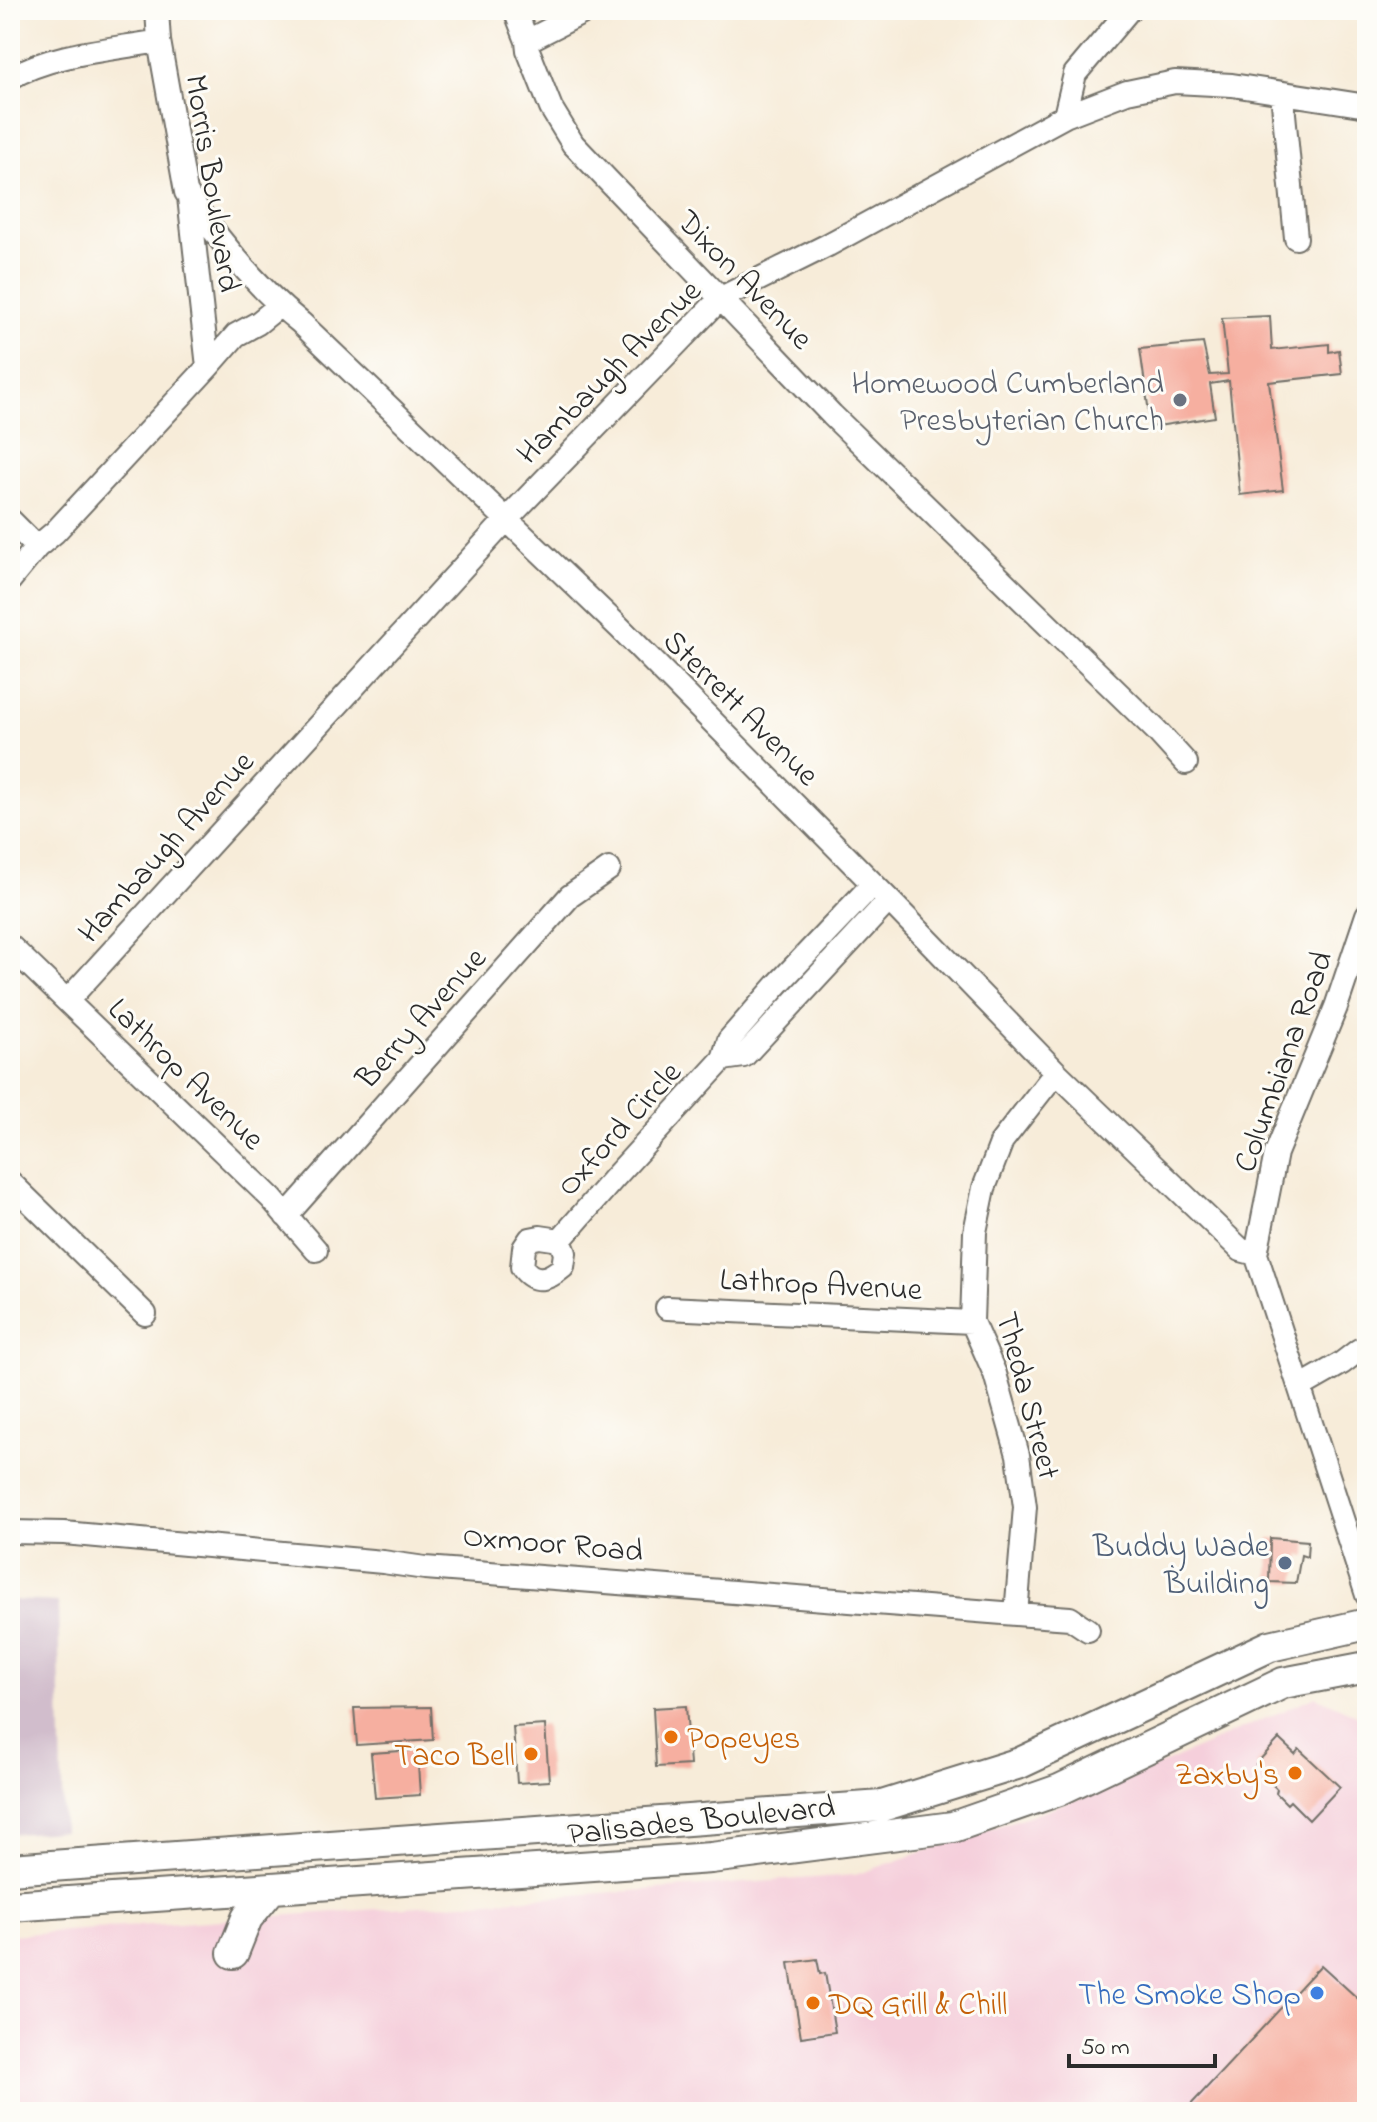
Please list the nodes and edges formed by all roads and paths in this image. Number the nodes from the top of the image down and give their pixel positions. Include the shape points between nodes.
1 (157, 10) edge
2 (515, 10) edge
3 (588, 10) edge
4 (1129, 10) edge
5 (159, 41) junction
6 (527, 41) junction
7 (10, 78) edge
8 (1282, 93) junction
9 (1367, 106) edge
10 (1065, 116) junction
11 (189, 197) junction
12 (1296, 238) dead end
13 (721, 298) junction
14 (279, 306) junction
15 (208, 367) junction
16 (507, 519) junction
17 (10, 520) edge
18 (37, 547) junction
19 (10, 580) edge
20 (1186, 763) dead end
21 (609, 869) dead end
22 (881, 892) junction
23 (1367, 915) edge
24 (10, 946) edge
25 (778, 984) junction
26 (67, 1001) junction
27 (795, 1001) junction
28 (723, 1059) junction
29 (1056, 1072) junction
30 (10, 1182) edge
31 (286, 1216) junction
32 (560, 1240) dead end
33 (316, 1250) dead end
34 (1256, 1254) junction
35 (667, 1308) dead end
36 (145, 1314) dead end
37 (972, 1322) junction
38 (1367, 1351) edge
39 (1300, 1387) junction
40 (10, 1532) edge
41 (1367, 1595) edge
42 (1016, 1614) junction
43 (1367, 1624) edge
44 (1088, 1630) dead end
45 (1367, 1667) edge
46 (10, 1869) edge
47 (271, 1889) junction
48 (49, 1904) junction
49 (10, 1906) edge
50 (10, 1913) edge
51 (233, 1953) dead end

1 - 5 street, Morris Boulevard
2 - 6 street, Dixon Avenue
3 - 6 street
4 - 10 street via 1075,74
5 - 7 street via 73,56
5 - 11 street, Morris Boulevard
6 - 13 street, Dixon Avenue via 551,108 573,144
8 - 9 street, Hambaugh Avenue
8 - 10 street, Hambaugh Avenue via 1175,82 1127,92
8 - 12 street
10 - 13 street, Hambaugh Avenue
11 - 14 street, Sterrett Avenue via 216,237
11 - 15 street, Morris Boulevard
13 - 16 street, Hambaugh Avenue
13 - 20 street, Dixon Avenue via 832,415
14 - 15 street, Morris Boulevard via 236,335
14 - 16 street, Sterrett Avenue
15 - 18 street, Morris Boulevard
16 - 22 street, Sterrett Avenue
16 - 26 street, Hambaugh Avenue
17 - 18 street
18 - 19 street, Morris Boulevard
21 - 31 street, Berry Avenue via 570,896
22 - 25 street, Oxford Circle
22 - 27 street, Oxford Circle
22 - 29 street, Sterrett Avenue
23 - 34 street, Columbiana Road via 1276,1153
24 - 26 street, Lathrop Avenue
25 - 27 street
25 - 28 street, Oxford Circle via 729,1040
26 - 31 street, Lathrop Avenue
27 - 28 street, Oxford Circle via 744,1056
28 - 32 street, Oxford Circle
29 - 34 street, Sterrett Avenue via 1241,1250
29 - 37 street, Theda Street via 1002,1141 984,1188 975,1232
30 - 36 street
31 - 33 street, Lathrop Avenue
34 - 39 street, Columbiana Road
35 - 37 street, Lathrop Avenue
37 - 42 street, Theda Street via 995,1374 1018,1455 1025,1507
38 - 39 street via 1359,1350
39 - 41 street, Columbiana Road
40 - 42 street, Oxmoor Road
42 - 44 street, Oxmoor Road via 1070,1618
43 - 46 main road, Palisades Boulevard via 1270,1646 1020,1763 882,1806
45 - 47 main road, Palisades Boulevard via 1283,1683 1059,1790 953,1827 711,1858
47 - 48 main road, Palisades Boulevard
47 - 51 main road via 247,1918
48 - 49 main road, Palisades Boulevard
48 - 50 main road

